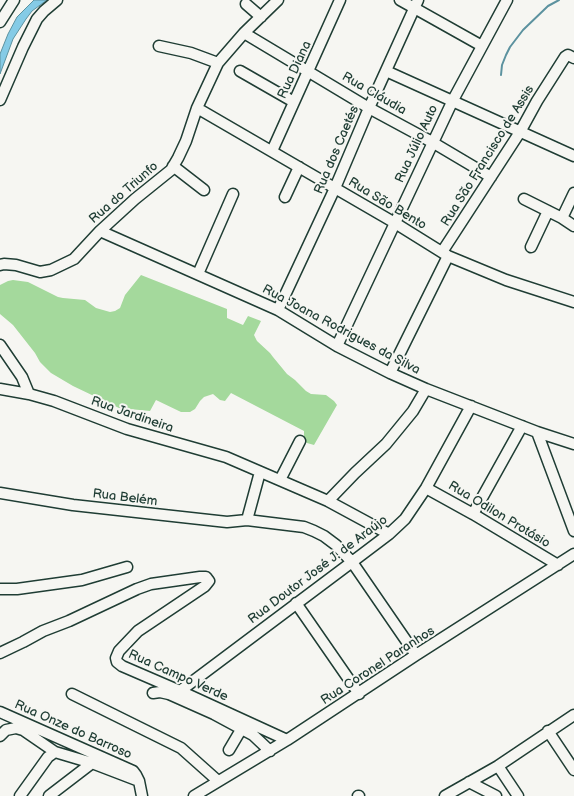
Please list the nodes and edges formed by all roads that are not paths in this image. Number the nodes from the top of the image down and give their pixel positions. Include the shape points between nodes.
1 (14, 0) edge
2 (57, 0) edge
3 (278, 0) edge
4 (340, 0) edge
5 (400, 0) edge
6 (507, 0) edge
7 (246, 4) dead end
8 (416, 4) edge
9 (261, 17) junction
10 (0, 22) edge
11 (244, 33) junction
12 (160, 46) dead end
13 (482, 46) junction
14 (574, 58) edge
15 (218, 63) junction
16 (386, 71) junction
17 (240, 72) dead end
18 (308, 72) junction
19 (0, 100) edge
20 (452, 100) junction
21 (294, 102) junction
22 (197, 108) junction
23 (369, 108) junction
24 (520, 132) junction
25 (432, 142) junction
26 (272, 151) junction
27 (574, 156) edge
28 (173, 166) junction
29 (300, 167) junction
30 (492, 177) junction
31 (335, 188) junction
32 (204, 190) dead end
33 (574, 193) edge
34 (233, 194) dead end
35 (285, 197) dead end
36 (524, 199) dead end
37 (548, 210) junction
38 (562, 218) junction
39 (395, 223) junction
40 (574, 226) edge
41 (100, 231) junction
42 (530, 247) dead end
43 (445, 254) junction
44 (0, 265) edge
45 (198, 274) junction
46 (574, 302) edge
47 (278, 310) junction
48 (0, 345) edge
49 (337, 346) junction
50 (390, 373) junction
51 (0, 389) edge
52 (426, 389) junction
53 (30, 394) junction
54 (471, 406) junction
55 (522, 426) junction
56 (537, 432) junction
57 (300, 441) dead end
58 (574, 444) edge
59 (260, 472) junction
60 (280, 480) junction
61 (426, 488) junction
62 (0, 493) edge
63 (328, 501) junction
64 (473, 514) junction
65 (247, 520) junction
66 (574, 531) edge
67 (389, 534) junction
68 (574, 554) edge
69 (352, 562) junction
70 (558, 565) junction
71 (127, 567) dead end
72 (0, 589) edge
73 (296, 603) junction
74 (0, 653) edge
75 (416, 655) junction
76 (180, 691) junction
77 (153, 693) dead end
78 (72, 694) dead end
79 (359, 694) junction
80 (0, 712) edge
81 (574, 716) edge
82 (242, 728) junction
83 (548, 731) junction
84 (0, 736) edge
85 (287, 740) junction
86 (229, 750) dead end
87 (270, 751) junction
88 (55, 752) junction
89 (92, 762) junction
90 (498, 766) junction
91 (574, 770) edge
92 (139, 781) junction
93 (218, 781) junction
94 (469, 782) junction
95 (20, 796) edge
96 (48, 796) edge
97 (142, 796) edge
98 (194, 796) edge
99 (445, 796) edge
100 (496, 796) edge
101 (518, 796) edge

1 - 10 street
2 - 19 street via 37,19
3 - 9 street, Rua do Triunfo
4 - 18 street, Rua Diana
5 - 8 street
6 - 13 street, Rua Júlio Auto
7 - 9 street
8 - 13 street
8 - 16 street, Rua dos Caetés
9 - 11 street, Rua do Triunfo
11 - 15 street, Rua do Triunfo
11 - 18 street, Rua Cláudia
12 - 15 street
13 - 20 street, Rua Júlio Auto
14 - 24 street, Rua São Francisco de Assis via 568,55 555,72
15 - 22 street, Rua do Triunfo
16 - 20 street
16 - 23 street, Rua dos Caetés
17 - 21 street
18 - 21 street, Rua Diana
18 - 23 street, Rua Cláudia
20 - 24 street
20 - 25 street, Rua Júlio Auto
21 - 26 street, Rua Diana
22 - 26 street, Rua São Bento
22 - 28 street, Rua do Triunfo via 186,141
23 - 25 street, Rua Cláudia
23 - 31 street, Rua dos Caetés
24 - 27 street
24 - 30 street, Rua São Francisco de Assis
25 - 30 street, Rua Cláudia
25 - 39 street, Rua Júlio Auto
26 - 29 street, Rua São Bento
28 - 32 street
28 - 41 street, Rua do Triunfo
29 - 31 street, Rua São Bento
29 - 35 street
30 - 43 street, Rua São Francisco de Assis
31 - 39 street, Rua São Bento
31 - 47 street, Rua dos Caetés
33 - 38 street
34 - 45 street
36 - 37 street
37 - 38 street
37 - 42 street
38 - 40 street
39 - 43 street, Rua São Bento
39 - 49 street, Rua Júlio Auto
41 - 44 street, Rua do Triunfo via 74,259 51,270 40,272
41 - 45 street, Rua Joana Rodrigues da Silva
43 - 46 street, Rua São Bento via 506,280
43 - 50 street, Rua São Francisco de Assis
45 - 47 street, Rua Joana Rodrigues da Silva
47 - 49 street, Rua Joana Rodrigues da Silva
48 - 53 street
49 - 50 street, Rua Joana Rodrigues da Silva
50 - 52 street, Rua Joana Rodrigues da Silva
51 - 53 street, Rua Jardineira
52 - 54 street, Rua Joana Rodrigues da Silva
52 - 63 street via 413,411 386,444
53 - 59 street, Rua Jardineira via 127,429 226,457
54 - 55 street, Rua Joana Rodrigues da Silva
54 - 61 street, Rua Doutor José J. de Araújo
55 - 56 street, Rua Joana Rodrigues da Silva
55 - 64 street
56 - 58 street, Rua Joana Rodrigues da Silva
56 - 66 street
57 - 60 street
59 - 60 street, Rua Jardineira
59 - 65 street
60 - 63 street, Rua Jardineira
61 - 64 street, Rua Odilon Protásio
61 - 67 street, Rua Doutor José J. de Araújo via 405,519
62 - 65 street, Rua Belém via 220,522
63 - 67 street, Rua Jardineira
64 - 70 street, Rua Odilon Protásio
65 - 69 street, Rua Belém via 304,527 324,536
67 - 69 street, Rua Doutor José J. de Araújo
68 - 70 street, Rua Coronel Paranhos
69 - 73 street, Rua Doutor José J. de Araújo
69 - 75 street, Rua Belém
70 - 75 street, Rua Coronel Paranhos
71 - 72 street via 82,580
73 - 76 street, Rua Doutor José J. de Araújo
73 - 79 street
74 - 76 street, Rua Campo Verde via 137,589 151,584 206,578 209,581 200,590 138,630 116,658 118,664
75 - 79 street, Rua Coronel Paranhos
76 - 85 street, Rua Campo Verde
77 - 82 street via 169,694
78 - 93 street via 180,748
79 - 85 street, Rua Coronel Paranhos
80 - 92 street, Rua Onze do Barroso via 129,769
81 - 83 street
82 - 86 street
82 - 87 street
83 - 90 street
83 - 91 street
84 - 88 street via 6,730 23,730
85 - 87 street, Rua Coronel Paranhos
87 - 93 street, Rua Coronel Paranhos
88 - 89 street
88 - 95 street via 48,757
89 - 92 street
89 - 96 street
90 - 94 street
90 - 101 street
92 - 97 street
93 - 98 street, Rua Coronel Paranhos
94 - 99 street
94 - 100 street

